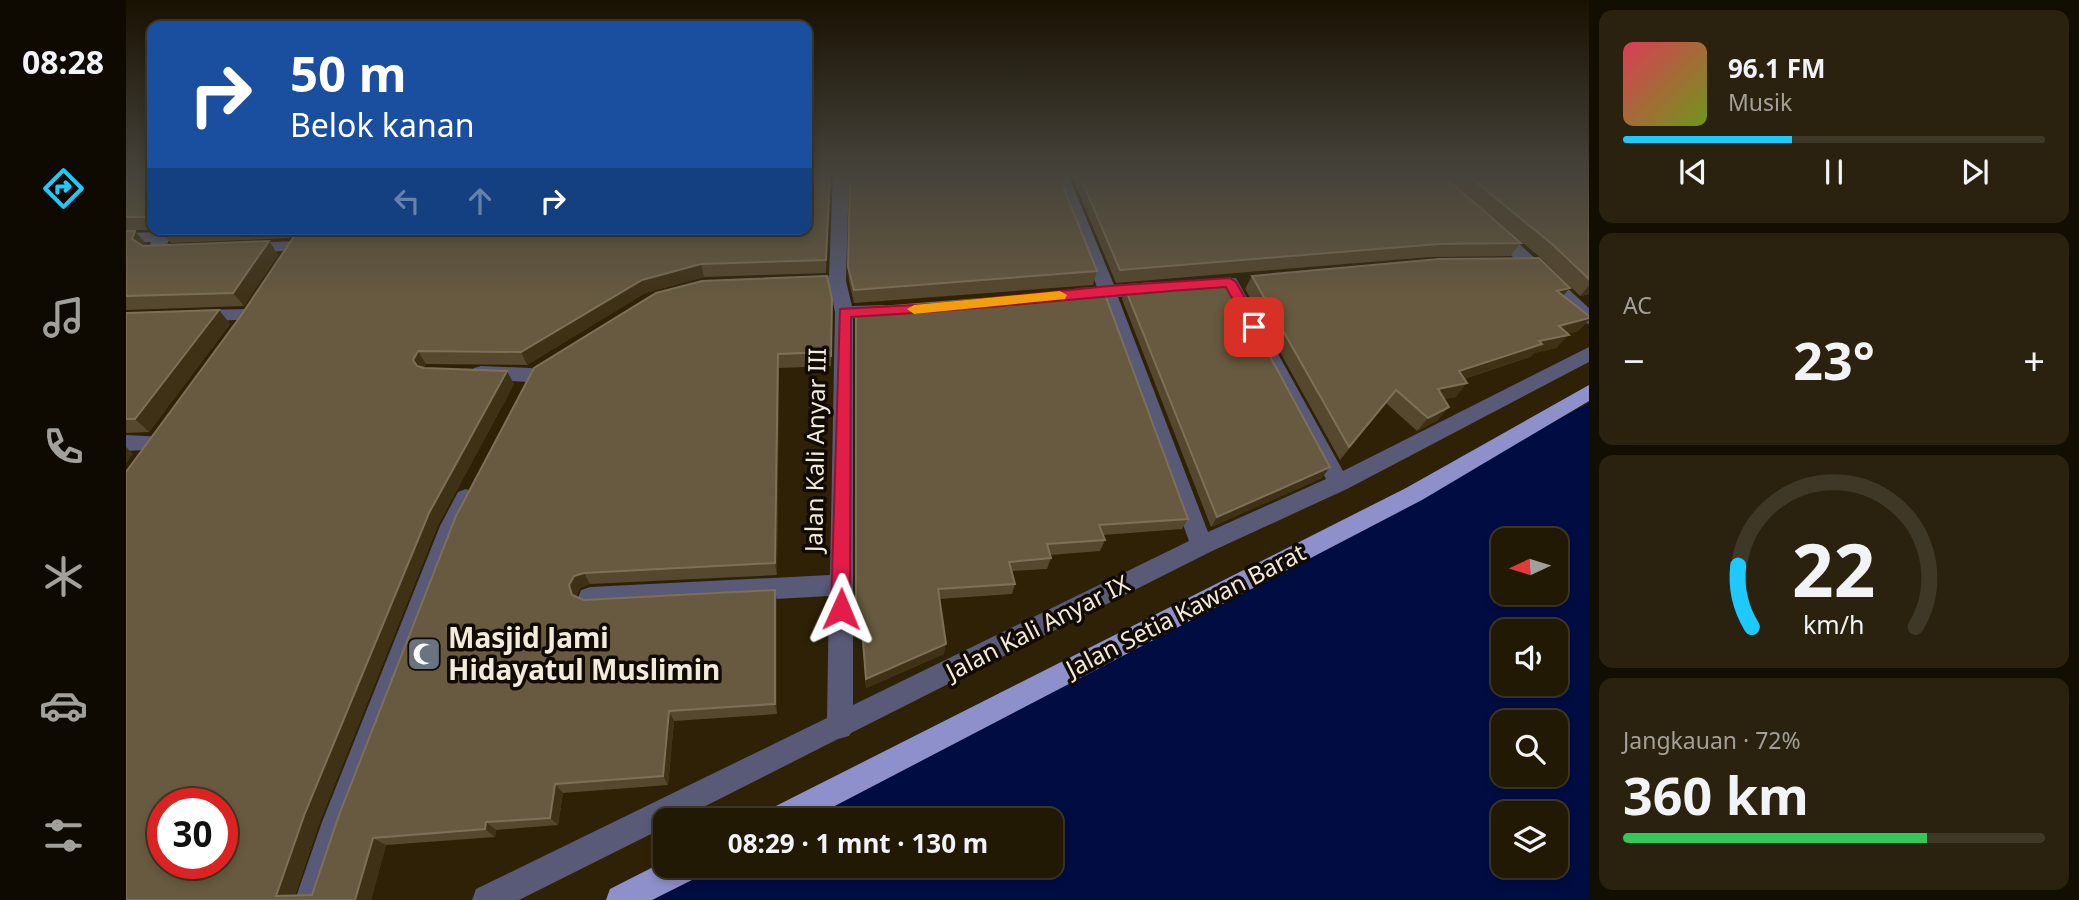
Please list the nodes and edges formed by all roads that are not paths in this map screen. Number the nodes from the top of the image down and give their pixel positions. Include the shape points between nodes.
1 (839, 216) edge
2 (1078, 216) edge
3 (1481, 219) edge
4 (302, 235) edge
5 (126, 238) edge
6 (295, 246) junction
7 (227, 249) edge
8 (186, 250) edge
9 (1534, 264) junction
10 (1506, 265) edge
11 (280, 269) edge
12 (837, 281) junction
13 (784, 283) edge
14 (1109, 290) junction
15 (1055, 296) edge
16 (908, 310) edge
17 (844, 312) junction
18 (183, 316) edge
19 (1589, 318) edge
20 (235, 337) edge
21 (1589, 354) edge
22 (461, 372) edge
23 (1589, 391) edge
24 (519, 398) edge
25 (126, 443) edge
26 (142, 464) edge
27 (476, 480) edge
28 (1339, 483) junction
29 (1202, 545) junction
30 (841, 585) junction
31 (590, 598) edge
32 (840, 727) junction
33 (801, 808) edge
34 (664, 878) edge
35 (310, 900) edge
36 (487, 900) edge
37 (621, 900) edge

1 - 12 street, Jalan Kali Anyar III
2 - 14 street
3 - 9 street
4 - 6 street
5 - 8 street via 163,237 154,252
6 - 7 street
6 - 11 street
9 - 10 street
9 - 19 street
12 - 13 street
12 - 17 street, Jalan Kali Anyar III
14 - 15 street
14 - 28 street via 1236,282
14 - 29 street
16 - 17 street
17 - 30 street, Jalan Kali Anyar III
18 - 20 street via 254,309
21 - 28 street, Jalan Kali Anyar IX
22 - 24 street via 537,372
23 - 33 main road, Jalan Setia Kawan Barat via 1415,494
25 - 26 street via 162,438
27 - 35 street via 451,526
28 - 29 street, Jalan Kali Anyar IX
29 - 32 street, Jalan Kali Anyar IX
30 - 31 street
30 - 32 street, Jalan Kali Anyar III
32 - 36 street, Jalan Kali Anyar IX
34 - 37 main road

